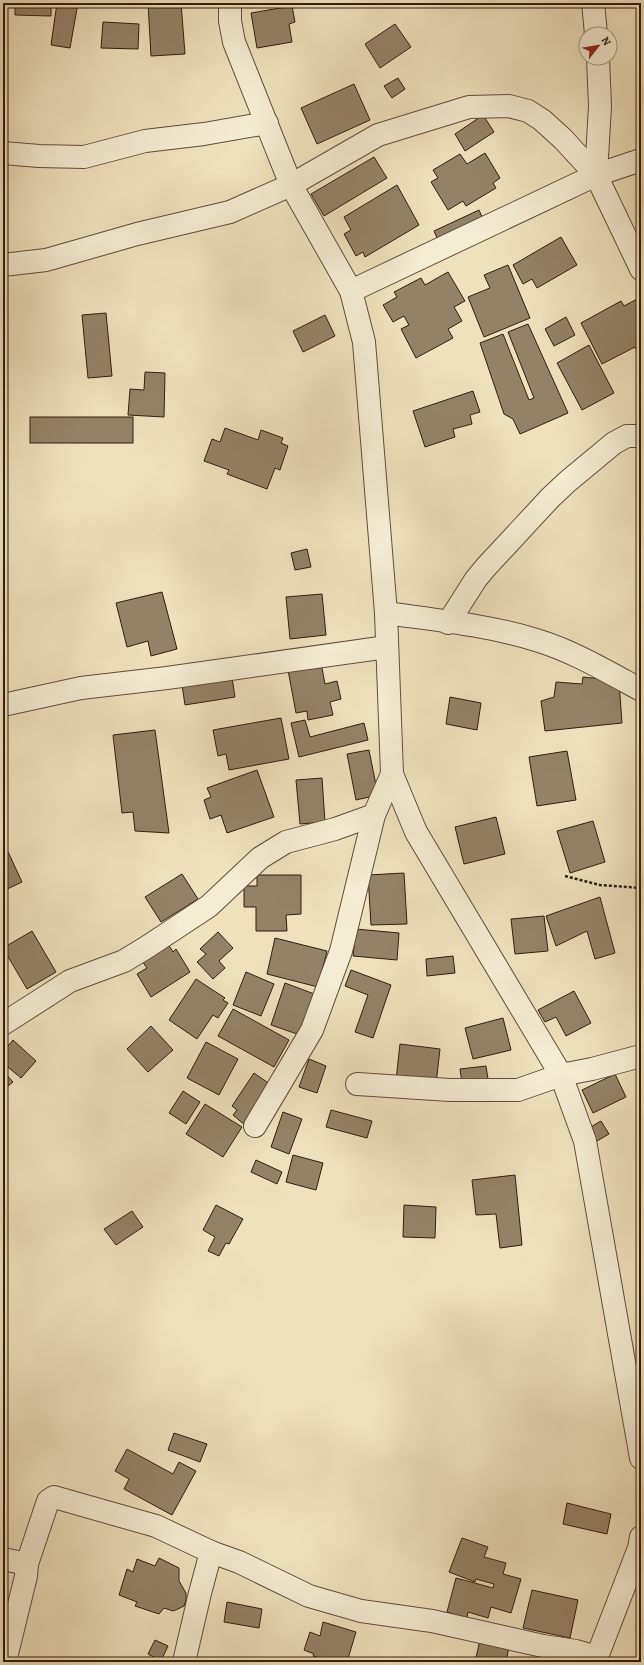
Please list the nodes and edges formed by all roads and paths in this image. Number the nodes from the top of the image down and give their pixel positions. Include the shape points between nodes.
1 (230, 3) edge
2 (593, 3) edge
3 (595, 26) edge
4 (598, 66) edge
5 (267, 123) junction
6 (3, 154) edge
7 (641, 160) edge
8 (596, 175) junction
9 (291, 185) junction
10 (3, 265) edge
11 (641, 269) edge
12 (350, 291) junction
13 (641, 436) edge
14 (386, 613) junction
15 (448, 622) junction
16 (387, 647) junction
17 (641, 690) edge
18 (3, 705) edge
19 (392, 774) junction
20 (374, 815) junction
21 (565, 876) dead end
22 (641, 888) edge
23 (3, 1024) edge
24 (641, 1056) edge
25 (561, 1075) junction
26 (357, 1084) dead end
27 (255, 1126) dead end
28 (641, 1458) edge
29 (641, 1537) edge
30 (211, 1552) junction
31 (3, 1559) edge
32 (27, 1564) junction
33 (596, 1659) edge
34 (5, 1662) edge
35 (184, 1662) edge

1 - 5 street via 234,42
2 - 3 street
4 - 8 street via 600,106
5 - 6 street via 145,141 84,157
5 - 9 street
7 - 8 street
8 - 9 street via 563,139 528,111 509,106 469,107 378,135
8 - 11 street
8 - 12 street
9 - 10 street via 230,212 137,234 46,260
9 - 12 street
12 - 14 street via 364,342
13 - 15 street via 621,438 561,487 486,567
14 - 15 street
14 - 16 street
15 - 17 street via 498,630 537,640 594,664
16 - 18 street via 81,688
16 - 19 street
19 - 20 street
19 - 25 street via 416,832
20 - 23 street via 286,842 260,858 209,906 147,947 124,961 70,981
20 - 27 street via 341,951 312,1030
21 - 22 path via 600,885
24 - 25 street
25 - 26 street via 518,1090 450,1090
25 - 28 street via 585,1141
29 - 33 street
30 - 32 street via 156,1526 54,1497 48,1501
30 - 33 street via 239,1562 309,1596 361,1611 432,1622 576,1651
30 - 35 street
31 - 32 street
32 - 34 street

